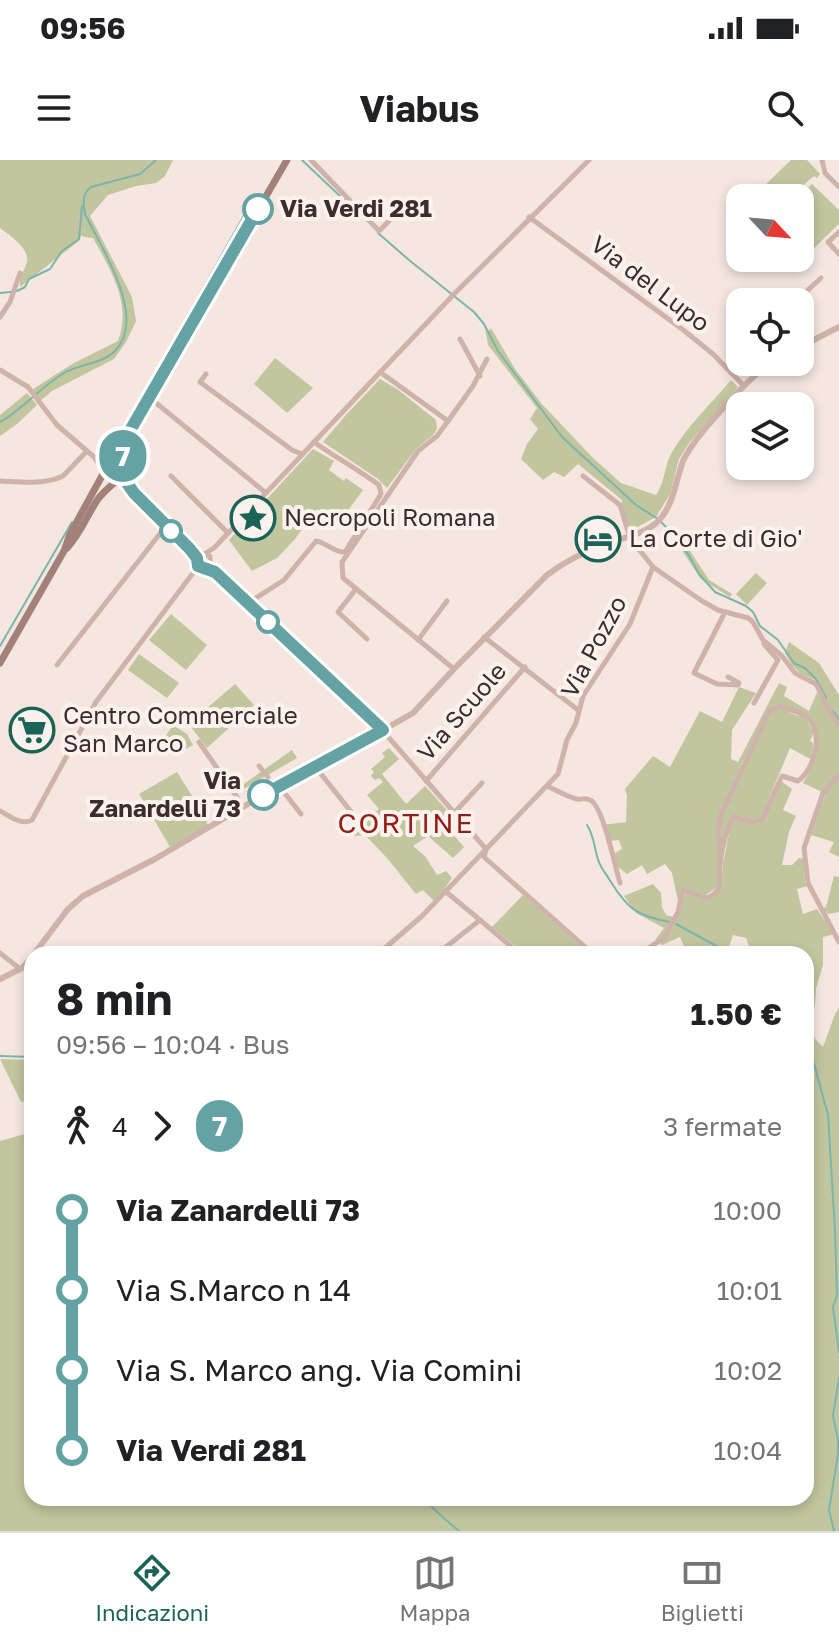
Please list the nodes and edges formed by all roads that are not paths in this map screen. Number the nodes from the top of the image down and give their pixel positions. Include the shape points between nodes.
1 (287, 160) edge
2 (311, 160) edge
3 (589, 160) edge
4 (822, 160) edge
5 (839, 187) edge
6 (529, 217) junction
7 (389, 221) dead end
8 (839, 232) edge
9 (839, 254) edge
10 (20, 273) dead end
11 (821, 278) dead end
12 (810, 288) edge
13 (0, 317) edge
14 (839, 327) edge
15 (460, 339) dead end
16 (814, 340) edge
17 (487, 359) dead end
18 (0, 370) edge
19 (380, 372) junction
20 (206, 374) dead end
21 (480, 376) junction
22 (754, 376) edge
23 (744, 386) junction
24 (150, 398) junction
25 (448, 421) junction
26 (124, 441) junction
27 (314, 442) junction
28 (292, 450) junction
29 (87, 451) junction
30 (302, 454) junction
31 (296, 460) junction
32 (104, 467) junction
33 (122, 471) junction
34 (171, 476) dead end
35 (583, 476) dead end
36 (0, 481) edge
37 (114, 482) junction
38 (127, 483) junction
39 (266, 493) junction
40 (166, 526) junction
41 (228, 533) junction
42 (630, 538) junction
43 (64, 551) junction
44 (204, 561) junction
45 (653, 567) junction
46 (356, 589) junction
47 (447, 601) dead end
48 (248, 603) junction
49 (725, 612) junction
50 (484, 637) junction
51 (367, 639) dead end
52 (418, 640) junction
53 (763, 640) junction
54 (0, 663) edge
55 (57, 665) dead end
56 (525, 667) junction
57 (454, 669) junction
58 (728, 677) dead end
59 (754, 703) dead end
60 (579, 711) junction
61 (839, 725) edge
62 (383, 730) junction
63 (199, 742) dead end
64 (317, 765) junction
65 (259, 766) dead end
66 (839, 775) edge
67 (268, 777) dead end
68 (426, 781) junction
69 (482, 783) dead end
70 (279, 786) junction
71 (547, 786) junction
72 (242, 807) junction
73 (0, 811) edge
74 (454, 813) junction
75 (301, 814) dead end
76 (246, 815) dead end
77 (360, 823) dead end
78 (486, 849) junction
79 (721, 859) junction
80 (620, 883) dead end
81 (445, 891) junction
82 (480, 920) junction
83 (839, 942) edge
84 (40, 946) edge
85 (387, 946) edge
86 (447, 946) edge
87 (511, 946) edge
88 (584, 946) edge
89 (652, 946) edge
90 (0, 953) edge
91 (24, 965) edge
92 (20, 969) junction
93 (0, 979) edge

1 - 24 main road
2 - 7 street via 379,231
3 - 6 street
4 - 5 street via 825,173
6 - 19 street
6 - 23 street, Via del Lupo via 682,329
8 - 9 street via 828,242
10 - 13 street
11 - 12 street
14 - 16 street
15 - 21 street
17 - 21 street
18 - 29 street via 32,391 57,425
19 - 25 street
19 - 27 street
20 - 28 street via 200,382
21 - 25 street
22 - 23 street
23 - 42 street via 684,459 662,516
24 - 26 main road
24 - 39 street
25 - 46 street via 418,451 342,562 343,578
26 - 32 main road
26 - 33 main road
27 - 30 street
27 - 48 street via 355,466 381,490 345,552 316,541 284,580
28 - 30 street
28 - 31 street
29 - 32 street
29 - 36 street via 58,479
30 - 31 street
31 - 39 street
32 - 33 main road via 115,463
32 - 37 main road via 107,480
32 - 43 main road
33 - 37 main road
33 - 38 street
34 - 41 street
35 - 42 street via 620,505
37 - 38 street
37 - 43 main road
38 - 40 street
39 - 41 street
40 - 44 street
40 - 55 street
41 - 44 street
42 - 45 street
42 - 50 street via 606,543 558,566
43 - 54 main road
44 - 48 street
44 - 73 street via 96,702 32,820 19,821
45 - 49 street
45 - 60 street, Via Pozzo via 630,624 583,696
46 - 51 street via 338,612
46 - 52 street
47 - 52 street
48 - 62 street
49 - 53 street via 748,618
49 - 58 street via 694,673 717,684 738,685
50 - 56 street, Via Scuole
50 - 57 street
52 - 57 street
53 - 59 street via 778,660
53 - 61 street via 795,673 816,684
56 - 60 street, Via Scuole
56 - 68 street, Via Scuole
57 - 62 street via 413,713
60 - 71 street, Via Pozzo via 558,774
62 - 64 street
62 - 68 street
63 - 72 street
64 - 70 street
64 - 77 street
65 - 67 street
66 - 83 street via 823,793 804,848 808,883
68 - 74 street
69 - 74 street
70 - 72 street
70 - 75 street
71 - 78 street, Via Pozzo
71 - 80 street via 597,806
72 - 76 street
72 - 84 street via 83,896
74 - 78 street
78 - 81 street, Via Pozzo
78 - 88 street via 484,857
79 - 79 street via 734,817 762,820 782,776 798,781 804,777 814,755 816,731 808,717 779,706 769,711 721,815
79 - 89 street via 716,892 707,898 683,890 664,938
81 - 82 street
81 - 85 street, Via Pozzo
82 - 86 street
82 - 87 street
90 - 92 street
91 - 92 street
92 - 93 street

